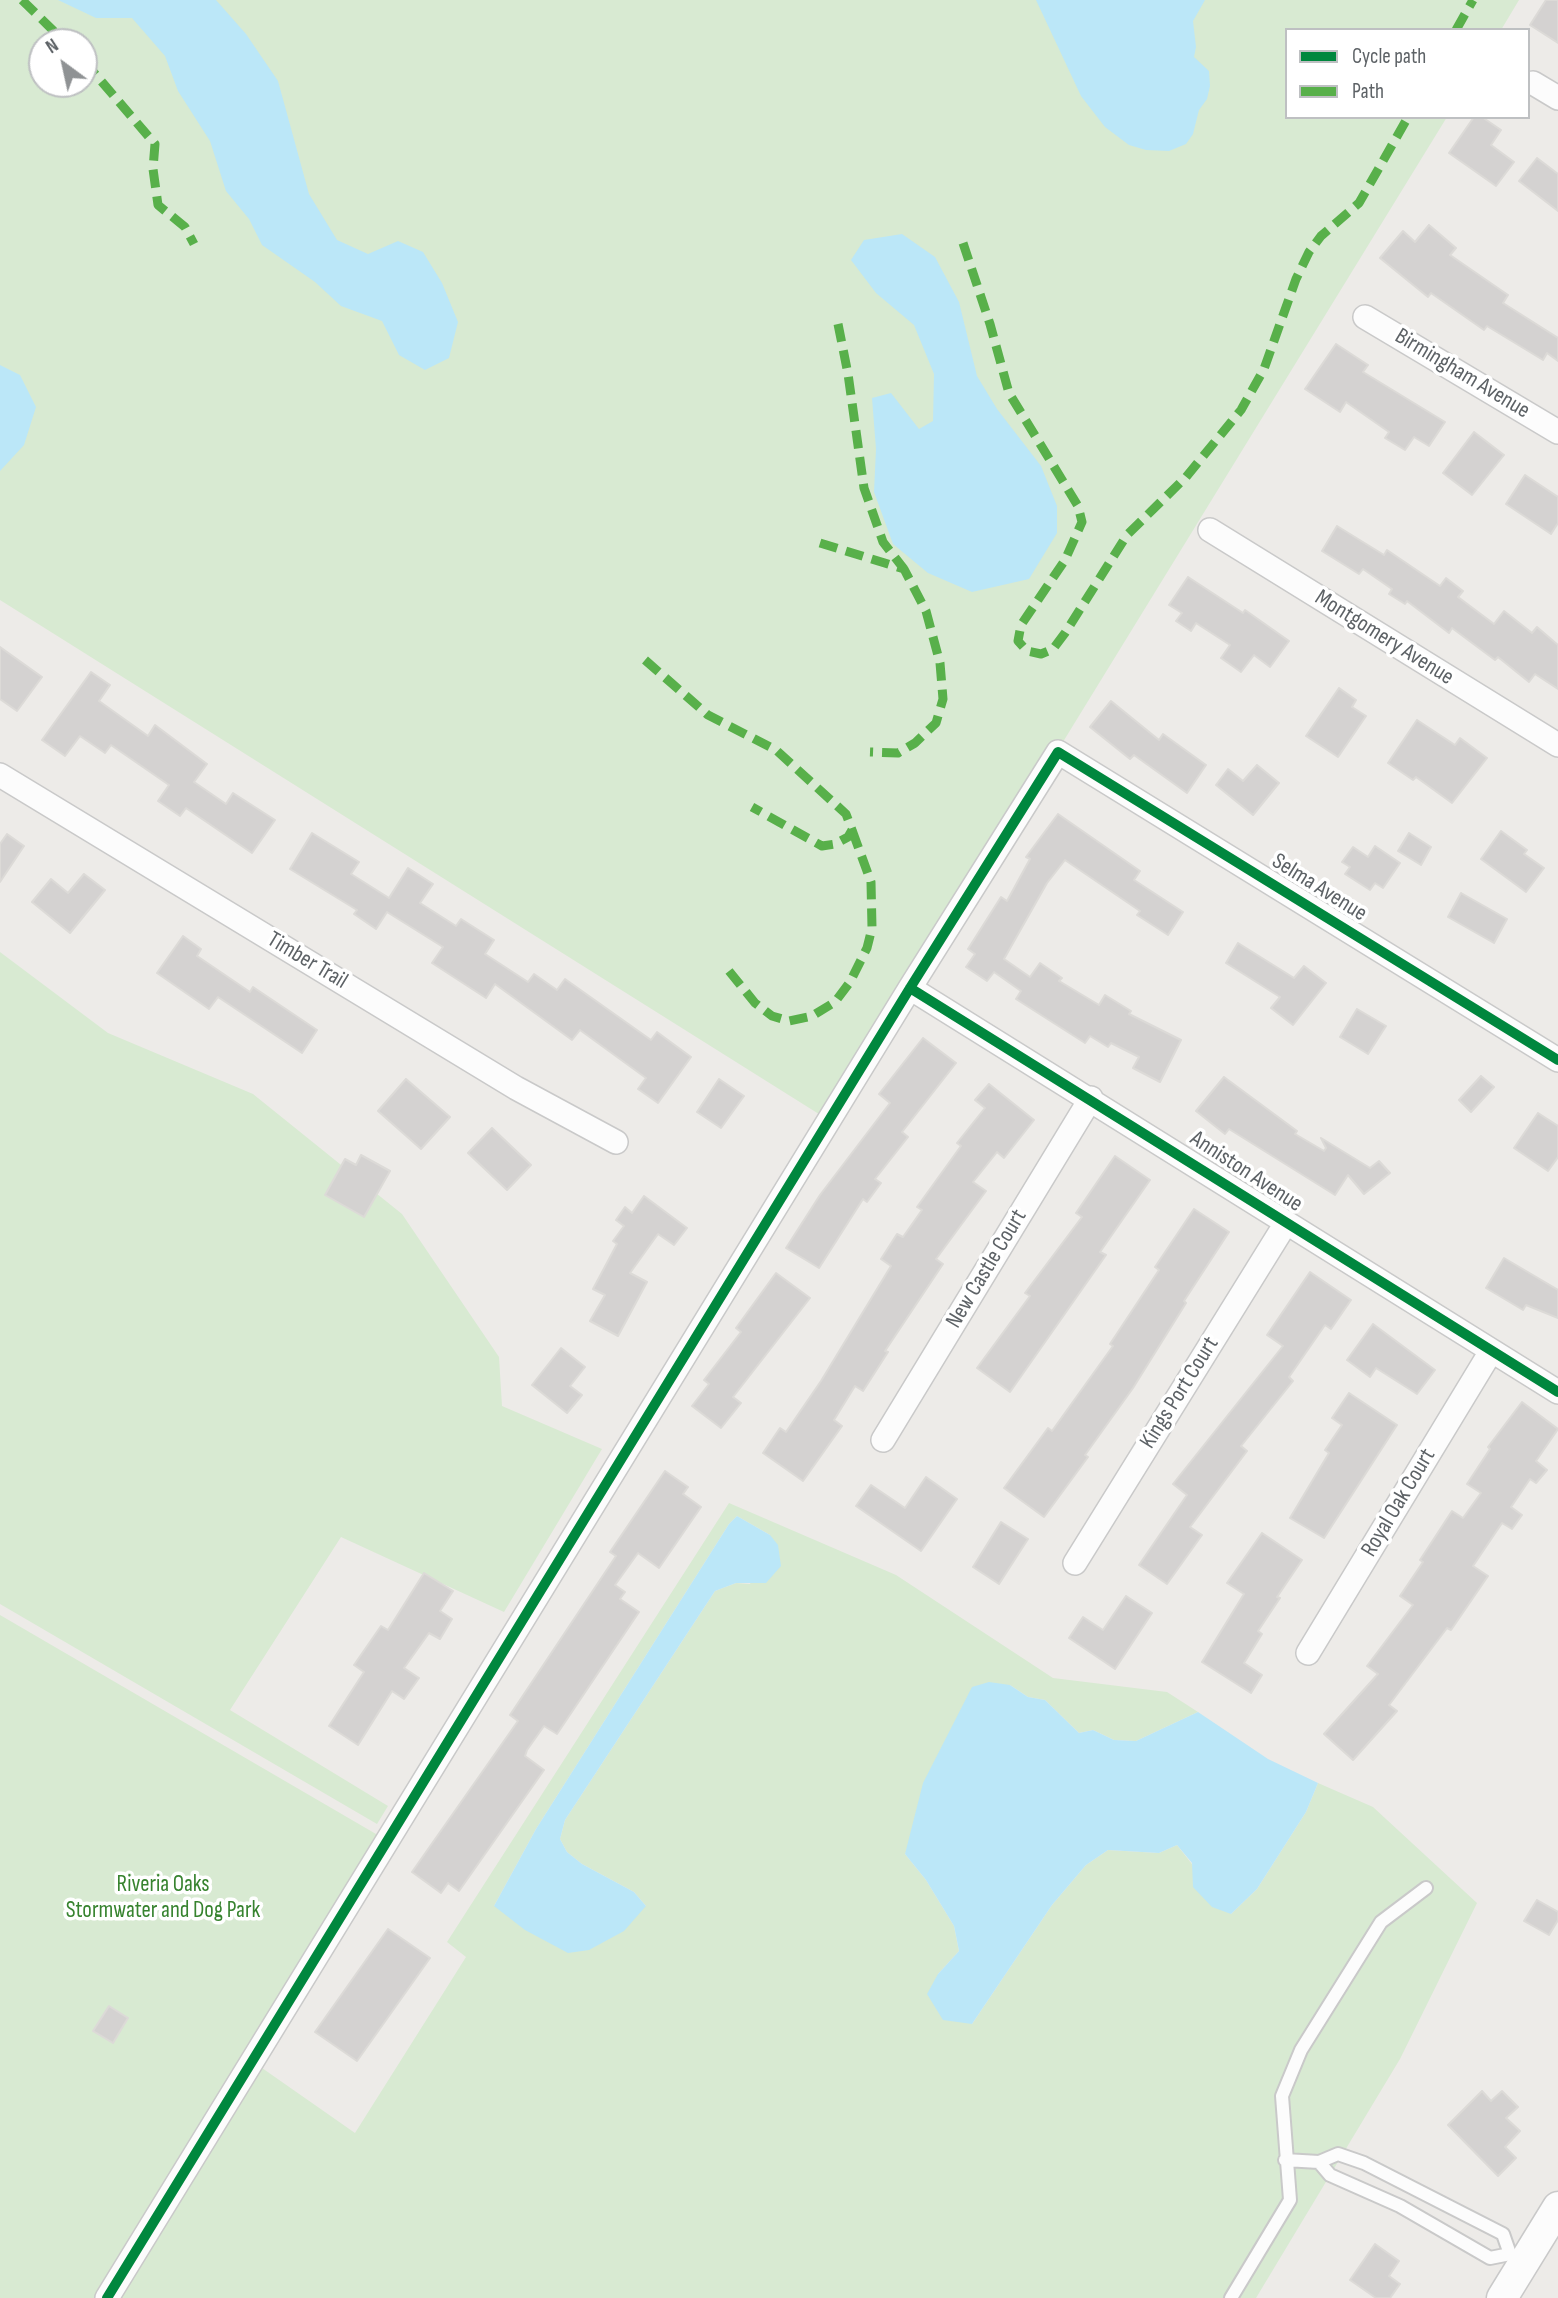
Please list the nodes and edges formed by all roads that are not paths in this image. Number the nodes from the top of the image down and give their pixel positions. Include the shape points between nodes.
1 (1532, 83) dead end
2 (1558, 98) edge
3 (1365, 317) dead end
4 (1558, 432) edge
5 (1210, 530) dead end
6 (1558, 745) edge
7 (0, 775) edge
8 (910, 988) junction
9 (1558, 1060) edge
10 (1091, 1098) junction
11 (616, 1142) dead end
12 (1286, 1223) junction
13 (1490, 1353) junction
14 (1558, 1392) edge
15 (883, 1440) dead end
16 (1075, 1563) dead end
17 (1308, 1653) dead end
18 (1426, 1888) dead end
19 (1285, 2160) junction
20 (1319, 2162) junction
21 (1555, 2218) edge
22 (1517, 2258) junction
23 (107, 2298) edge
24 (1231, 2298) edge
25 (1502, 2298) edge

1 - 2 street
3 - 4 street, Birmingham Avenue
5 - 6 street, Montgomery Avenue
7 - 11 street, Timber Trail via 516,1088
8 - 9 street, Selma Avenue via 1058,752
8 - 10 street, Anniston Avenue
8 - 23 street
10 - 12 street, Anniston Avenue
10 - 15 street, New Castle Court
12 - 13 street, Anniston Avenue
12 - 16 street, Kings Port Court
13 - 14 street, Anniston Avenue
13 - 17 street, Royal Oak Court
18 - 19 lane via 1381,1922 1301,2050 1282,2096
19 - 20 lane
19 - 24 lane via 1290,2200
20 - 22 lane via 1330,2175 1400,2206 1490,2258
20 - 22 lane via 1338,2154 1364,2163 1503,2234
21 - 22 street
22 - 25 street

